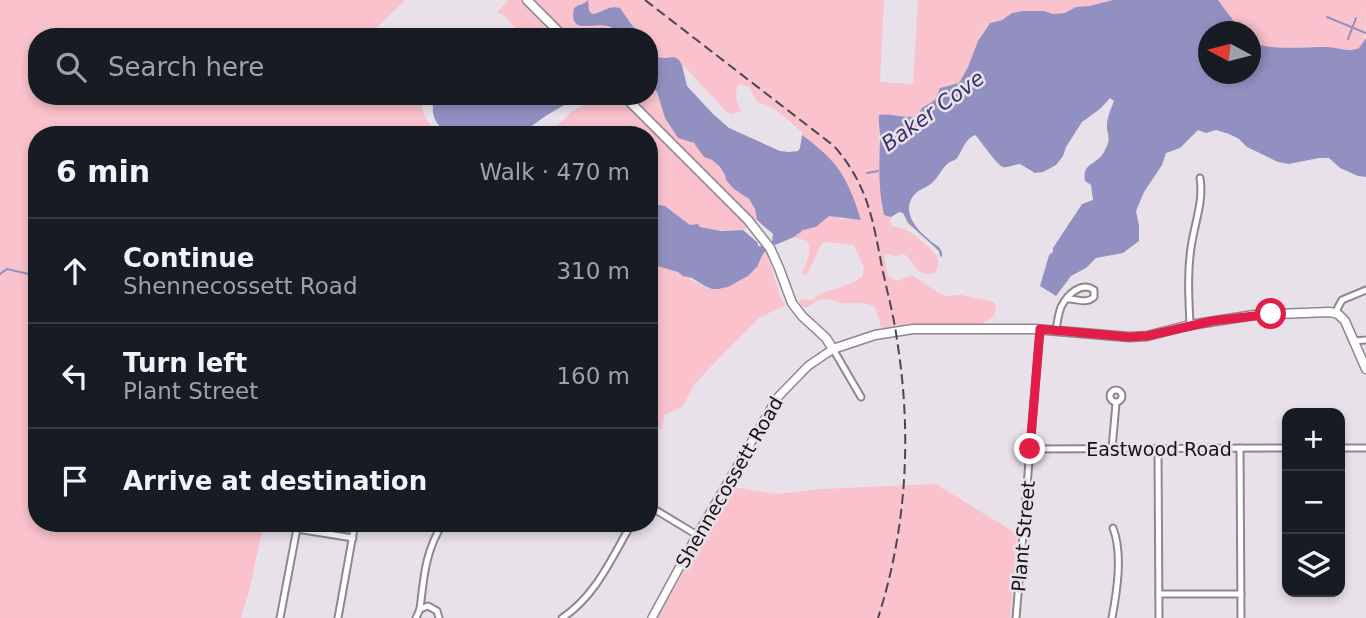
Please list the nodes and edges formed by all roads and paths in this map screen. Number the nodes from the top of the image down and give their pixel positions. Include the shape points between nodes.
1 (527, 0) edge
2 (555, 28) edge
3 (633, 105) edge
4 (654, 126) edge
5 (658, 130) edge
6 (1200, 178) dead end
7 (1366, 290) edge
8 (1067, 299) junction
9 (1335, 313) junction
10 (1190, 325) junction
11 (1040, 329) junction
12 (1056, 331) junction
13 (1366, 340) edge
14 (1354, 341) junction
15 (833, 349) junction
16 (1366, 369) edge
17 (861, 397) dead end
18 (1116, 403) dead end
19 (1240, 448) junction
20 (1282, 448) edge
21 (1345, 448) edge
22 (1366, 448) edge
23 (1030, 449) junction
24 (1112, 449) junction
25 (1158, 449) junction
26 (658, 511) edge
27 (1113, 528) dead end
28 (296, 532) edge
29 (325, 532) edge
30 (354, 532) edge
31 (437, 532) edge
32 (627, 532) edge
33 (697, 535) junction
34 (353, 538) junction
35 (422, 594) junction
36 (1159, 594) junction
37 (1241, 594) junction
38 (428, 606) junction
39 (420, 608) junction
40 (280, 618) edge
41 (338, 618) edge
42 (416, 618) edge
43 (439, 618) edge
44 (562, 618) edge
45 (652, 618) edge
46 (1016, 618) edge
47 (1112, 618) edge
48 (1159, 618) edge
49 (1241, 618) edge

1 - 2 main road
3 - 4 main road
5 - 15 main road via 737,208 768,246 792,303
6 - 10 street via 1202,191 1189,268
7 - 9 street via 1342,300
8 - 8 street via 1081,286 1094,290 1088,301
8 - 12 street
9 - 10 main road, Shennecossett Road via 1254,315
9 - 14 main road via 1344,319
10 - 12 main road, Shennecossett Road via 1129,337
11 - 12 main road, Shennecossett Road
11 - 15 main road, Shennecossett Road via 908,329
11 - 23 street, Plant Street
13 - 14 street
14 - 16 main road
15 - 17 street
15 - 33 street, Shennecossett Road via 808,366 777,398
18 - 24 street
19 - 20 street, Eastwood Road
19 - 25 street, Eastwood Road
19 - 37 street
21 - 22 street
23 - 24 street, Eastwood Road
23 - 46 street, Plant Street
24 - 25 street, Eastwood Road
25 - 36 street
26 - 33 street
27 - 47 street via 1117,582
28 - 40 street
29 - 34 street
30 - 34 street
31 - 35 street via 424,570
32 - 44 street via 591,592
33 - 45 street, Shennecossett Road
34 - 41 street
35 - 38 street
35 - 39 street
36 - 37 street
36 - 48 street
37 - 49 street
38 - 39 street
38 - 43 street
39 - 42 street

